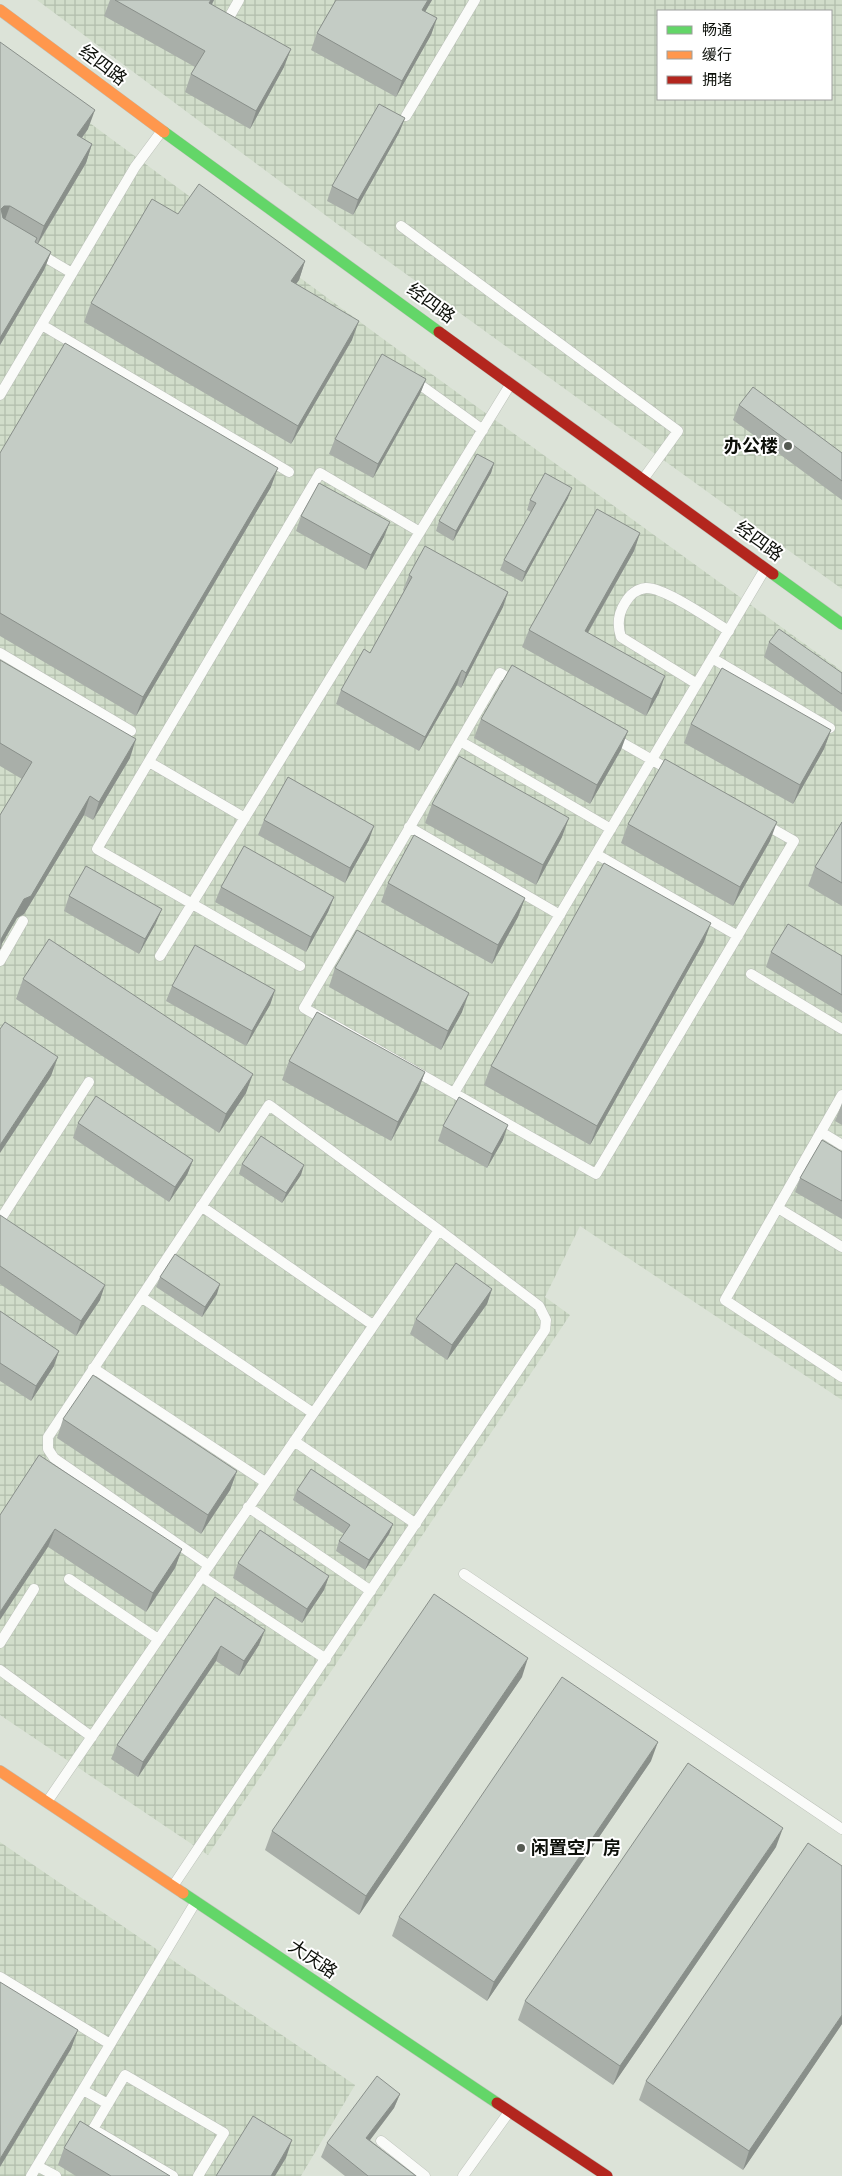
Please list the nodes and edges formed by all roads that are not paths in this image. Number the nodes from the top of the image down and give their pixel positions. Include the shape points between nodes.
1 (239, 0) edge
2 (475, 0) edge
3 (0, 10) edge
4 (227, 21) edge
5 (406, 116) edge
6 (162, 130) junction
7 (402, 226) dead end
8 (32, 249) edge
9 (72, 273) junction
10 (42, 324) junction
11 (400, 371) edge
12 (512, 383) junction
13 (0, 395) edge
14 (483, 430) junction
15 (289, 472) dead end
16 (644, 479) junction
17 (420, 532) junction
18 (766, 568) junction
19 (842, 624) edge
20 (729, 630) junction
21 (0, 653) edge
22 (712, 658) junction
23 (697, 684) junction
24 (830, 728) edge
25 (130, 731) dead end
26 (460, 741) junction
27 (652, 760) junction
28 (149, 762) junction
29 (245, 818) junction
30 (409, 827) junction
31 (611, 829) junction
32 (596, 854) junction
33 (192, 904) junction
34 (560, 915) junction
35 (23, 922) edge
36 (738, 936) junction
37 (160, 956) dead end
38 (0, 961) edge
39 (300, 966) dead end
40 (751, 974) dead end
41 (842, 1030) edge
42 (89, 1082) dead end
43 (454, 1093) junction
44 (842, 1095) edge
45 (821, 1132) junction
46 (842, 1145) edge
47 (201, 1206) junction
48 (778, 1208) junction
49 (0, 1220) edge
50 (439, 1230) junction
51 (842, 1247) edge
52 (141, 1297) junction
53 (374, 1325) junction
54 (93, 1368) junction
55 (842, 1377) edge
56 (313, 1413) junction
57 (294, 1441) junction
58 (266, 1482) junction
59 (248, 1507) junction
60 (416, 1524) junction
61 (208, 1565) junction
62 (464, 1574) dead end
63 (201, 1576) junction
64 (69, 1579) dead end
65 (34, 1589) dead end
66 (371, 1591) junction
67 (158, 1639) junction
68 (0, 1643) edge
69 (326, 1659) junction
70 (0, 1670) edge
71 (92, 1737) junction
72 (0, 1771) edge
73 (47, 1803) junction
74 (842, 1829) edge
75 (173, 1886) junction
76 (196, 1902) junction
77 (0, 1977) edge
78 (110, 2044) junction
79 (83, 2090) junction
80 (108, 2104) junction
81 (510, 2111) junction
82 (381, 2141) dead end
83 (37, 2166) junction
84 (31, 2176) edge
85 (56, 2176) edge
86 (173, 2176) edge
87 (198, 2176) edge
88 (426, 2176) edge
89 (462, 2176) edge
90 (607, 2176) edge

1 - 4 lane
2 - 5 lane
3 - 6 street, 经四路
6 - 9 lane via 135,167
6 - 12 street, 经四路
7 - 16 lane via 678,431
8 - 9 lane
9 - 10 lane
10 - 13 lane
10 - 15 lane
11 - 14 lane
12 - 14 lane
12 - 16 street, 经四路
14 - 17 lane
16 - 18 street, 经四路
17 - 28 lane via 320,473
17 - 29 lane
18 - 19 street, 经四路
18 - 20 lane
20 - 22 lane
20 - 23 lane via 654,588 636,590 628,597 618,629 622,637
21 - 25 lane
22 - 23 lane
22 - 24 lane
23 - 27 lane
26 - 27 lane via 500,673
26 - 30 lane
26 - 31 lane
27 - 31 lane
27 - 36 lane via 794,840
28 - 29 lane
28 - 33 lane via 98,848
29 - 33 lane
30 - 34 lane
30 - 43 lane via 304,1008
31 - 32 lane
32 - 34 lane
32 - 36 lane
33 - 37 lane
33 - 39 lane
34 - 43 lane
35 - 38 lane
36 - 43 lane via 596,1174
40 - 41 lane
42 - 49 lane
44 - 45 lane
45 - 46 lane
45 - 48 lane
47 - 50 lane via 269,1105
47 - 52 lane
47 - 53 lane
48 - 51 lane
48 - 55 lane via 725,1300
50 - 53 lane
50 - 60 lane via 539,1306 546,1320 545,1330
52 - 54 lane
52 - 56 lane
53 - 56 lane
54 - 58 lane
54 - 61 lane via 48,1437 48,1449 54,1458
56 - 57 lane
57 - 58 lane
57 - 60 lane
58 - 59 lane
59 - 61 lane
59 - 66 lane
60 - 66 lane
61 - 63 lane
62 - 74 lane
63 - 67 lane
63 - 69 lane
64 - 67 lane
65 - 68 lane
66 - 69 lane
67 - 71 lane
69 - 75 lane
70 - 71 lane
71 - 73 lane
72 - 73 street, 大庆路
73 - 75 street, 大庆路
75 - 76 street, 大庆路
76 - 78 lane
76 - 81 street, 大庆路
77 - 78 lane
78 - 79 lane
79 - 80 lane
79 - 83 lane
80 - 86 lane via 93,2129
80 - 87 lane via 126,2074 224,2133
81 - 89 lane
81 - 90 street, 大庆路
82 - 88 lane
83 - 84 lane
83 - 85 lane

